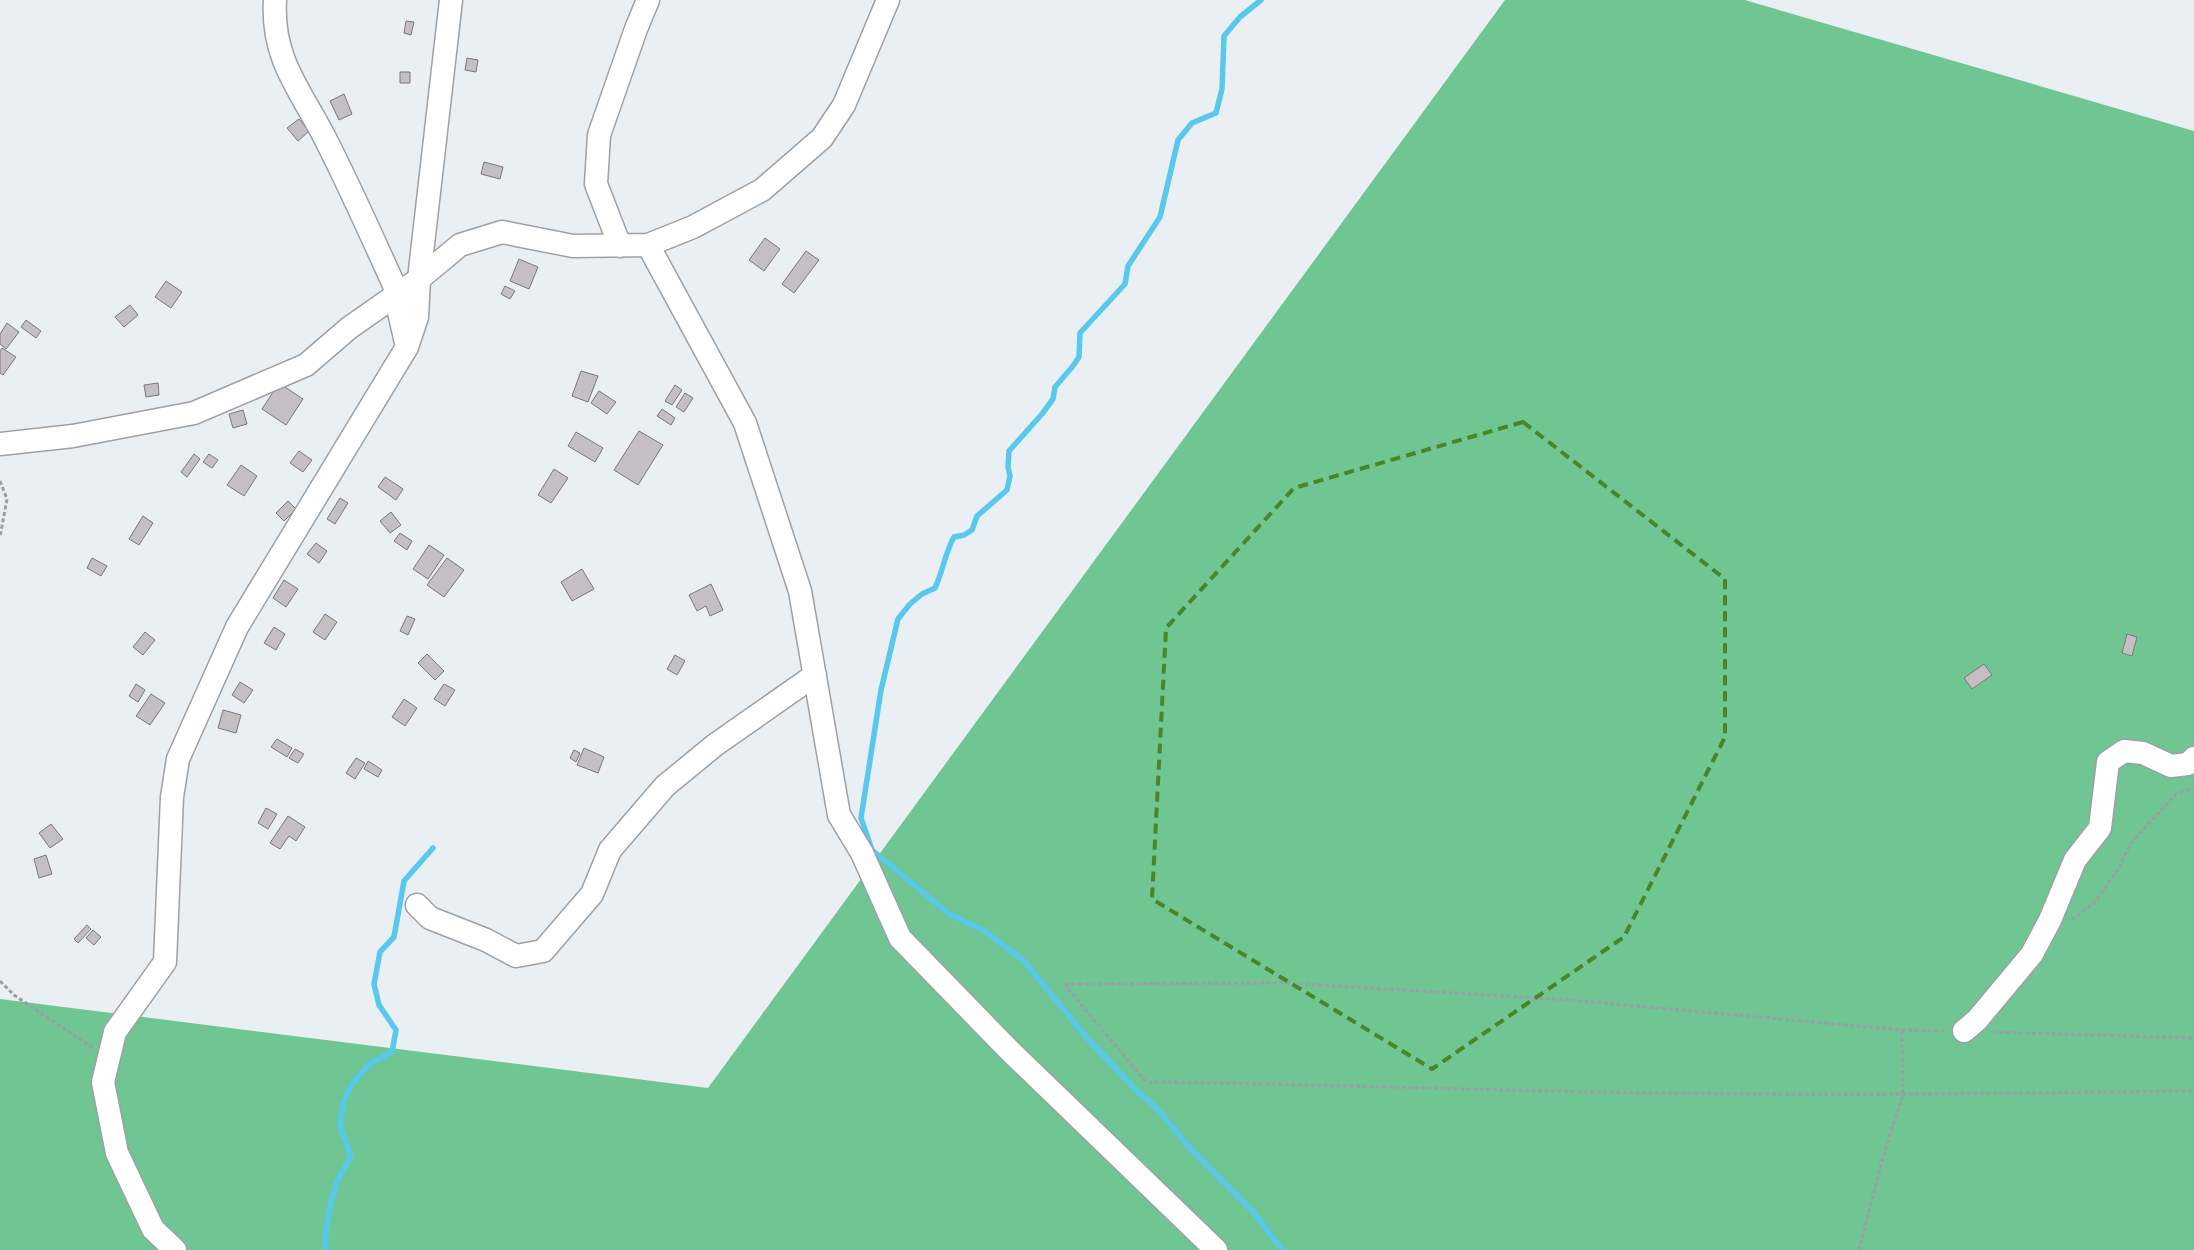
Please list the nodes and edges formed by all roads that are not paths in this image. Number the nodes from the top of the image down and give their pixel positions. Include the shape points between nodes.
1 (275, 0) edge
2 (451, 0) edge
3 (648, 0) edge
4 (888, 0) edge
5 (648, 245) junction
6 (620, 246) junction
7 (419, 279) junction
8 (398, 294) junction
9 (407, 348) junction
10 (0, 444) edge
11 (814, 675) junction
12 (2194, 758) edge
13 (417, 905) dead end
14 (1964, 1032) road end
15 (175, 1250) edge
16 (1216, 1250) edge

1 - 8 street via 274,24 284,66 319,125
2 - 7 street
3 - 6 street via 599,135 596,184
4 - 5 street via 844,105 822,138 762,190
5 - 6 street
5 - 11 street via 745,423 800,591
6 - 7 street via 573,246 502,232 460,245
7 - 8 street
7 - 9 street via 417,317
8 - 9 street
8 - 10 street via 349,328 306,366 194,412 73,436
9 - 15 street via 237,627 178,759 172,797 164,962 115,1032 103,1082 117,1152 153,1229
11 - 13 street via 715,745 666,786 610,850 592,894 543,951 516,956 486,940 430,918
11 - 16 street via 839,815 862,853 900,938 1007,1048
12 - 14 street via 2188,764 2171,766 2143,753 2124,751 2108,762 2100,828 2075,860 2032,954

